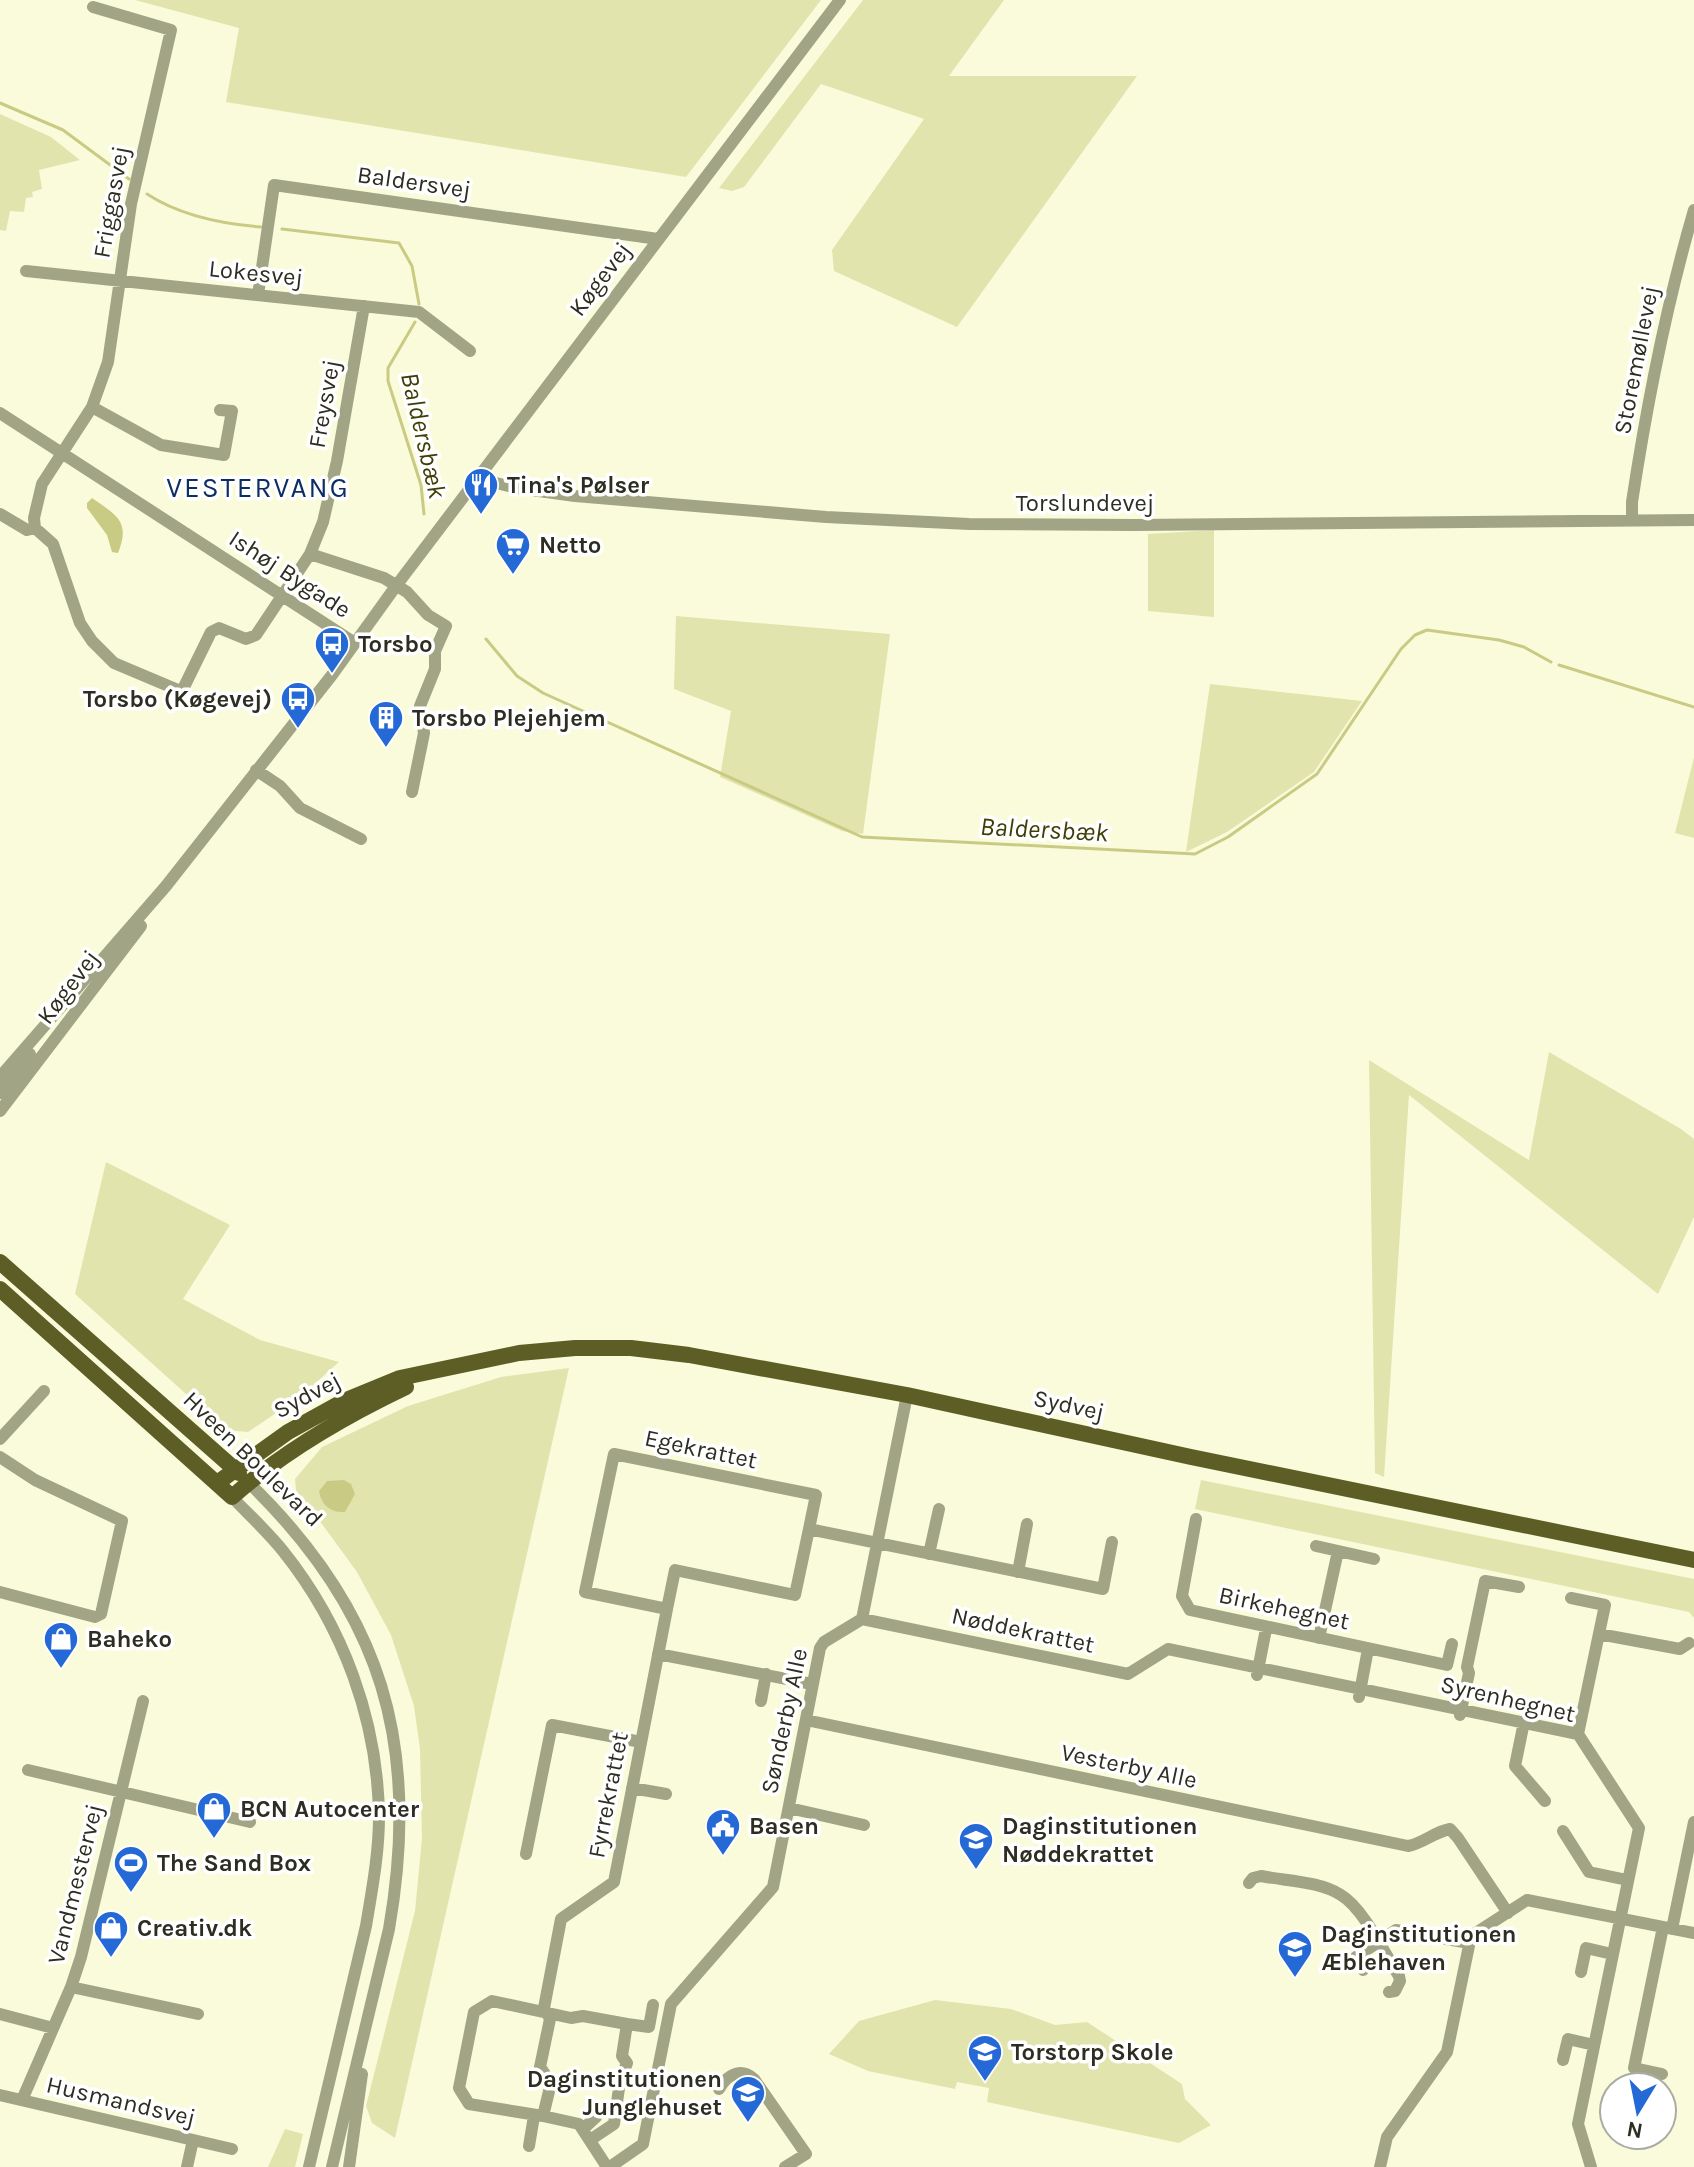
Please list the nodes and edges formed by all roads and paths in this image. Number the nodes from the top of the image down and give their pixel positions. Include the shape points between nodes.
1 (840, 0) edge
2 (93, 7) dead end
3 (1694, 210) edge
4 (658, 239) junction
5 (26, 271) dead end
6 (119, 280) junction
7 (258, 295) junction
8 (364, 306) junction
9 (470, 351) dead end
10 (92, 407) junction
11 (220, 410) dead end
12 (0, 413) edge
13 (63, 453) junction
14 (480, 475) junction
15 (0, 514) edge
16 (1632, 520) junction
17 (1694, 520) edge
18 (35, 528) junction
19 (310, 554) junction
20 (396, 586) junction
21 (282, 595) junction
22 (355, 643) junction
23 (256, 770) junction
24 (412, 792) dead end
25 (361, 839) dead end
26 (166, 886) junction
27 (52, 1017) junction
28 (0, 1077) edge
29 (0, 1093) edge
30 (0, 1111) edge
31 (0, 1262) edge
32 (0, 1289) edge
33 (431, 1373) junction
34 (44, 1391) dead end
35 (907, 1395) junction
36 (0, 1439) edge
37 (0, 1457) edge
38 (234, 1468) junction
39 (217, 1483) junction
40 (249, 1483) junction
41 (232, 1497) junction
42 (939, 1509) dead end
43 (1196, 1519) dead end
44 (1027, 1524) dead end
45 (809, 1529) junction
46 (1112, 1542) dead end
47 (876, 1543) junction
48 (1316, 1546) dead end
49 (1338, 1551) junction
50 (929, 1554) junction
51 (1374, 1559) dead end
52 (1694, 1560) edge
53 (1018, 1572) junction
54 (1519, 1587) dead end
55 (0, 1592) edge
56 (1571, 1598) dead end
57 (667, 1609) junction
58 (862, 1619) junction
59 (1266, 1629) junction
60 (1599, 1634) junction
61 (1319, 1638) junction
62 (1689, 1643) dead end
63 (1452, 1644) dead end
64 (1168, 1649) joint
65 (1368, 1649) junction
66 (658, 1654) junction
67 (1258, 1672) junction
68 (766, 1674) junction
69 (812, 1684) junction
70 (1359, 1693) junction
71 (143, 1701) dead end
72 (761, 1701) dead end
73 (1461, 1713) junction
74 (806, 1720) junction
75 (1524, 1722) junction
76 (1578, 1734) junction
77 (641, 1742) junction
78 (28, 1770) dead end
79 (632, 1788) junction
80 (121, 1792) junction
81 (666, 1794) dead end
82 (1545, 1801) dead end
83 (789, 1808) junction
84 (250, 1822) dead end
85 (1694, 1822) edge
86 (1563, 1831) dead end
87 (851, 1837) dead end
88 (526, 1854) dead end
89 (1627, 1880) junction
90 (1249, 1883) dead end
91 (1508, 1913) junction
92 (1619, 1918) junction
93 (1668, 1928) junction
94 (1694, 1933) edge
95 (1378, 1942) junction
96 (1469, 1943) junction
97 (1612, 1954) junction
98 (1363, 1970) dead end
99 (1581, 1972) dead end
100 (71, 1987) junction
101 (1389, 1992) dead end
102 (374, 1996) junction
103 (653, 2005) dead end
104 (546, 2013) junction
105 (0, 2014) edge
106 (198, 2014) dead end
107 (627, 2024) junction
108 (53, 2028) junction
109 (1594, 2045) junction
110 (1563, 2060) dead end
111 (1648, 2071) edge
112 (719, 2089) dead end
113 (0, 2095) edge
114 (22, 2100) junction
115 (539, 2116) junction
116 (596, 2117) dead end
117 (586, 2134) junction
118 (193, 2140) junction
119 (529, 2146) dead end
120 (232, 2149) dead end
121 (187, 2167) edge
122 (309, 2167) edge
123 (332, 2167) edge
124 (349, 2167) edge
125 (608, 2167) edge
126 (785, 2167) edge
127 (1380, 2167) edge
128 (1591, 2167) edge

1 - 4 street, Køgevej
2 - 6 street, Friggasvej via 171,30
3 - 16 street, Storemøllevej via 1655,361
4 - 7 street, Baldersvej via 274,185
4 - 14 street, Køgevej
5 - 6 street, Lokesvej
6 - 7 street, Lokesvej
6 - 10 street, Friggasvej via 108,362
7 - 8 street, Lokesvej
8 - 9 street, Lokesvej via 419,312
8 - 19 street, Freysvej via 329,502
10 - 11 street via 161,445 224,455 232,411
10 - 13 street, Friggasvej
12 - 13 street, Ishøj Bygade
13 - 18 street, Friggasvej via 42,484
13 - 21 street, Ishøj Bygade
14 - 16 street, Torslundevej via 517,488 575,496 969,524
14 - 20 street, Køgevej
15 - 18 street via 27,530
16 - 17 street, Torslundevej
18 - 21 street, Freysvej via 53,544 80,623 92,641 114,663 178,690 188,684 215,629 251,638
19 - 20 street
19 - 21 street, Freysvej
20 - 22 street, Køgevej
20 - 24 street via 446,626 420,706 424,733
21 - 22 street, Ishøj Bygade
22 - 23 street, Køgevej
23 - 25 street via 300,808
23 - 26 street, Køgevej
26 - 27 street, Køgevej
26 - 30 street, Køgevej
27 - 28 street, Køgevej
27 - 29 street
31 - 38 main road, Hveen Boulevard
32 - 39 main road, Hveen Boulevard
33 - 35 main road, Sydvej via 519,1353 631,1348
33 - 38 main road, Sydvej via 400,1378 344,1401
33 - 40 main road, Sydvej via 331,1425
34 - 36 street
35 - 47 street
35 - 52 main road, Sydvej
37 - 55 street via 35,1480 122,1521 101,1614 95,1617
38 - 39 main road, Sydvej
38 - 40 main road, Hveen Boulevard
39 - 41 main road, Hveen Boulevard
40 - 41 main road, Sydvej
40 - 102 street, Hveen Boulevard via 300,1535 340,1593 367,1647 393,1732 401,1845
41 - 122 street, Hveen Boulevard via 282,1549 332,1625 359,1691 376,1773 378,1844 366,1926
42 - 50 street
43 - 59 street, Birkehegnet via 1182,1596 1190,1610
44 - 53 street
45 - 47 street
45 - 57 street, Egekrattet via 795,1595 675,1570
45 - 57 street, Egekrattet via 816,1495 614,1454 585,1592
46 - 53 street via 1103,1589
47 - 50 street
47 - 58 street
48 - 49 street
49 - 51 street
49 - 61 street
50 - 53 street
54 - 73 street via 1485,1581
56 - 60 street via 1605,1605
57 - 66 street, Fyrrekrattet
58 - 64 street, Nøddekrattet via 1128,1674
58 - 69 street, Sønderby Alle via 824,1642
59 - 61 street, Birkehegnet
59 - 67 street
60 - 62 street via 1680,1649
60 - 76 street
61 - 65 street, Birkehegnet
63 - 65 street, Birkehegnet via 1447,1665
64 - 67 street, Syrenhegnet
65 - 70 street, Birkehegnet
66 - 68 street
66 - 77 street, Fyrrekrattet
67 - 70 street, Syrenhegnet
68 - 69 street
68 - 72 street
69 - 74 street, Sønderby Alle
70 - 73 street, Syrenhegnet
71 - 80 street, Vandmestervej
73 - 75 street, Syrenhegnet
74 - 83 street, Sønderby Alle
74 - 91 street, Vesterby Alle via 1408,1846 1450,1829
75 - 76 street, Syrenhegnet
75 - 82 street via 1515,1766
76 - 89 street, Syrenhegnet via 1639,1828
77 - 79 street, Fyrrekrattet
77 - 88 street via 552,1725
78 - 80 street, Vandmestervej
79 - 81 street
79 - 104 street, Fyrrekrattet via 614,1882 561,1919
80 - 84 street, Vandmestervej
80 - 100 street, Vandmestervej
83 - 87 street via 859,1823
83 - 125 street, Sønderby Alle via 773,1887 671,2004 643,2144
85 - 93 street
86 - 89 street via 1589,1872
89 - 92 street, Syrenhegnet
90 - 95 street via 1261,1876 1329,1889 1354,1906
91 - 92 street via 1527,1900
91 - 96 street via 1471,1936
92 - 93 street
92 - 97 street, Syrenhegnet
93 - 94 street
93 - 111 street via 1634,2068
95 - 96 street via 1396,1930
95 - 98 street via 1356,1957
95 - 101 street via 1400,1981
96 - 127 street via 1447,2052 1387,2137
97 - 99 street via 1586,1948
97 - 109 street, Syrenhegnet
100 - 106 street, Vandmestervej
100 - 108 street, Vandmestervej
102 - 123 street, Hveen Boulevard
102 - 124 street
103 - 107 street via 649,2027
104 - 107 street
104 - 115 street via 550,2019 540,2067 551,2083
104 - 115 street via 492,2001 474,2012 459,2088 469,2104
105 - 108 street
107 - 117 street via 622,2056 627,2063 614,2124
108 - 114 street, Vandmestervej
109 - 110 street via 1568,2039
109 - 128 street, Syrenhegnet via 1578,2124
112 - 126 street via 734,2074 754,2079 806,2154
113 - 114 street, Husmandsvej
114 - 118 street, Husmandsvej
115 - 117 street via 579,2124
115 - 119 street
116 - 117 street
117 - 125 street
118 - 120 street, Husmandsvej
118 - 121 street

